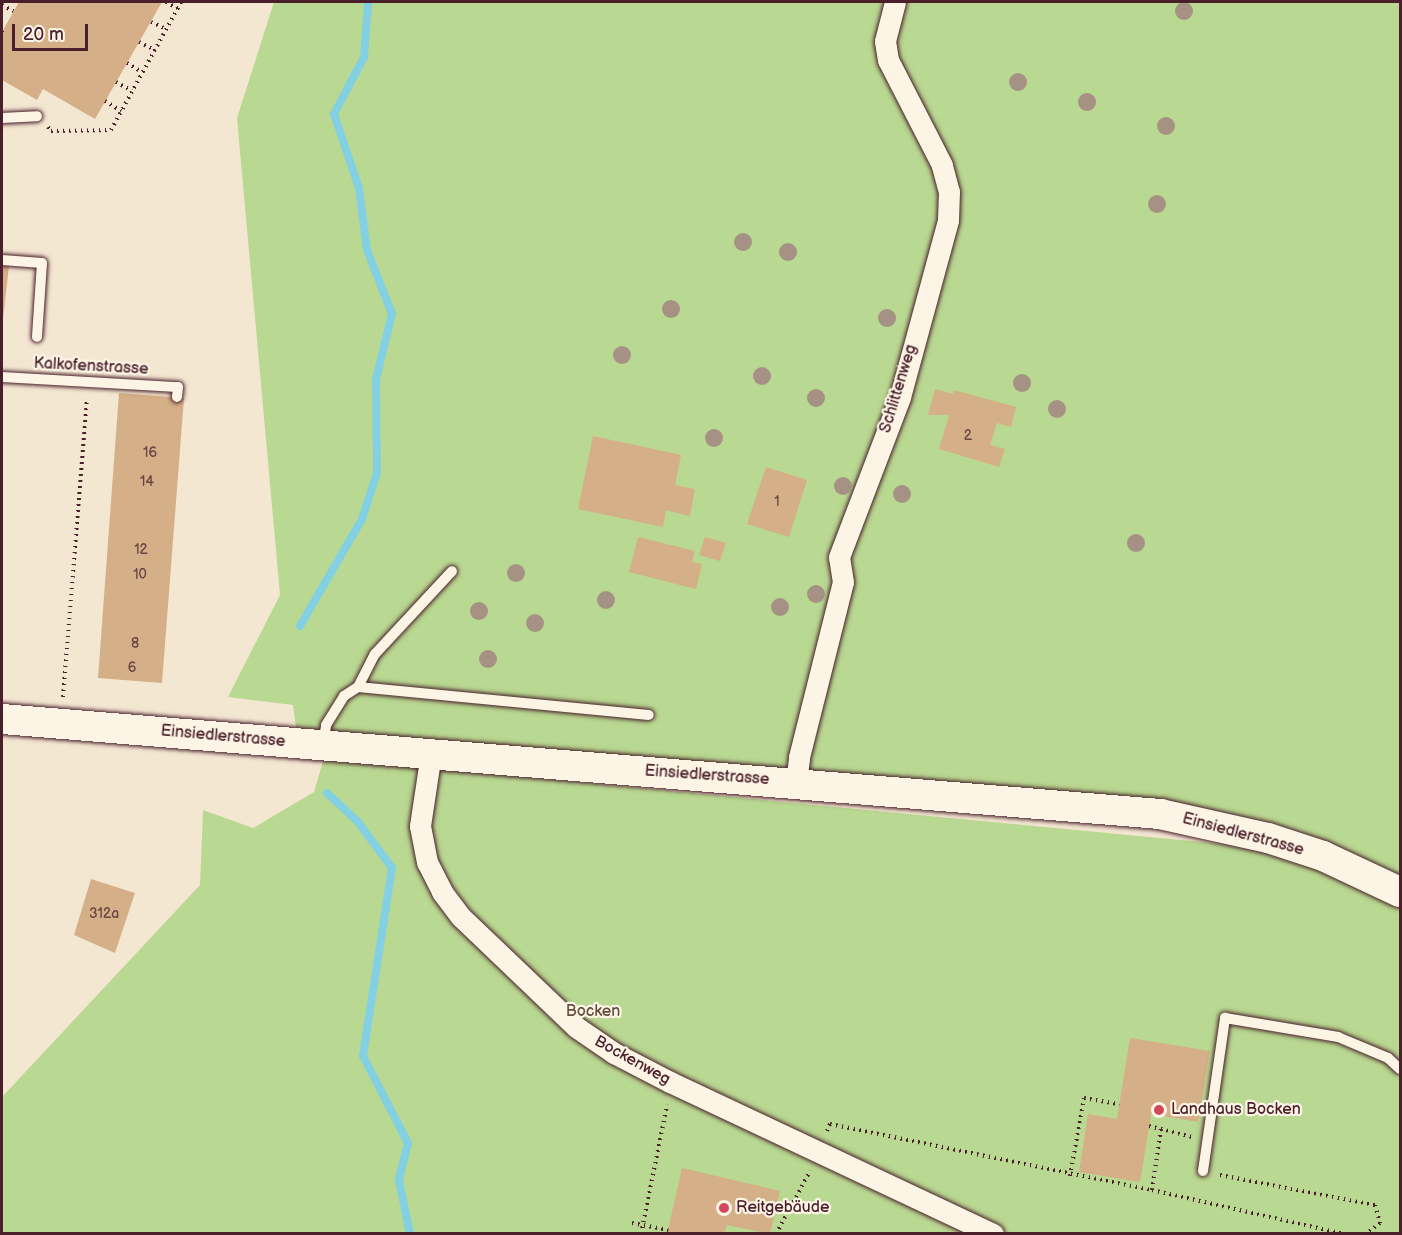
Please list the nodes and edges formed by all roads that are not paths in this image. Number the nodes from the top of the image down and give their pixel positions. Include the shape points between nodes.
1 (895, 2) edge
2 (37, 116) road end
3 (2, 118) edge
4 (2, 260) edge
5 (37, 338) dead end
6 (2, 377) edge
7 (178, 392) dead end
8 (452, 571) dead end
9 (358, 687) junction
10 (649, 715) dead end
11 (2, 719) edge
12 (323, 745) junction
13 (431, 753) junction
14 (796, 783) junction
15 (1401, 892) edge
16 (1401, 1069) edge
17 (1203, 1171) road end
18 (993, 1233) edge

1 - 14 street, Schlittenweg via 885,41 888,60 942,165 949,192 948,220 900,396 839,557 843,582
2 - 3 lane
4 - 5 lane via 42,263
6 - 7 lane, Kalkofenstrasse
8 - 9 lane via 375,654
9 - 10 lane
9 - 12 lane via 344,696 326,724
11 - 12 street, Einsiedlerstrasse
12 - 13 street, Einsiedlerstrasse
13 - 14 street, Einsiedlerstrasse
13 - 18 street, Bockenweg via 420,826 427,862 442,892 461,917 576,1028 670,1082
14 - 15 street, Einsiedlerstrasse via 1160,814 1214,824 1323,856
16 - 17 lane via 1388,1058 1338,1037 1226,1018

